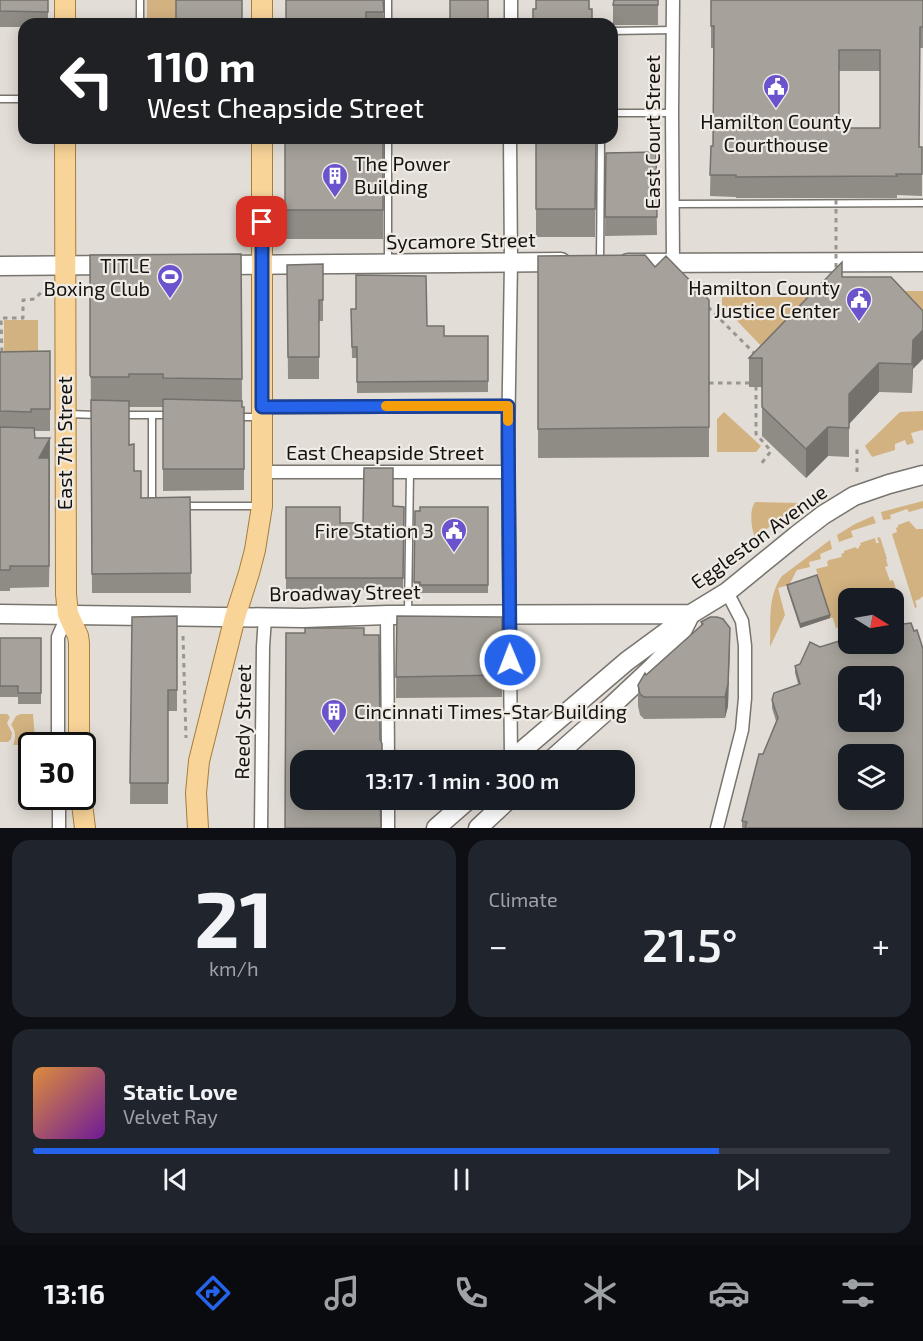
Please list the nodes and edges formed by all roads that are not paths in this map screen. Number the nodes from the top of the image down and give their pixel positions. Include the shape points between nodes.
1 (65, 0) edge
2 (140, 0) edge
3 (262, 0) edge
4 (388, 0) edge
5 (511, 0) edge
6 (673, 0) edge
7 (65, 18) edge
8 (140, 18) edge
9 (262, 18) edge
10 (388, 18) edge
11 (511, 18) edge
12 (673, 30) junction
13 (618, 31) edge
14 (0, 99) edge
15 (18, 99) edge
16 (618, 113) edge
17 (672, 113) junction
18 (65, 144) edge
19 (262, 144) edge
20 (388, 144) edge
21 (510, 144) edge
22 (601, 144) edge
23 (923, 203) edge
24 (673, 204) junction
25 (511, 262) junction
26 (923, 262) edge
27 (600, 263) junction
28 (673, 263) junction
29 (388, 264) junction
30 (135, 265) edge
31 (200, 265) edge
32 (262, 265) junction
33 (0, 266) edge
34 (65, 266) junction
35 (508, 406) junction
36 (262, 412) junction
37 (65, 414) junction
38 (109, 415) edge
39 (119, 415) edge
40 (152, 415) junction
41 (174, 416) edge
42 (229, 417) edge
43 (262, 472) junction
44 (410, 472) junction
45 (508, 472) junction
46 (923, 476) edge
47 (163, 506) edge
48 (174, 506) edge
49 (262, 506) junction
50 (727, 592) junction
51 (68, 614) junction
52 (509, 614) junction
53 (691, 614) junction
54 (0, 615) edge
55 (387, 615) junction
56 (408, 615) junction
57 (235, 617) junction
58 (265, 617) junction
59 (58, 732) edge
60 (80, 732) edge
61 (388, 750) edge
62 (511, 750) edge
63 (523, 750) edge
64 (563, 750) edge
65 (59, 810) edge
66 (83, 810) edge
67 (388, 810) edge
68 (457, 810) edge
69 (497, 810) edge
70 (59, 828) edge
71 (85, 828) edge
72 (198, 828) edge
73 (261, 828) edge
74 (388, 828) edge
75 (436, 828) edge
76 (478, 828) edge
77 (717, 828) edge

1 - 7 main road
2 - 8 lane
3 - 9 main road
4 - 10 lane
5 - 11 street
6 - 12 street, East Court Street
12 - 13 lane
12 - 17 street, East Court Street
14 - 15 lane
16 - 17 lane
17 - 24 street, East Court Street
18 - 34 main road, East 7th Street
19 - 32 main road
20 - 29 lane
21 - 25 street
22 - 27 lane
23 - 24 lane
24 - 28 street, East Court Street
25 - 27 main road, Sycamore Street
25 - 29 main road, Sycamore Street
25 - 35 street
26 - 28 main road, Sycamore Street
27 - 28 main road, Sycamore Street
29 - 32 main road, Sycamore Street
30 - 34 main road
31 - 32 main road, Sycamore Street
32 - 36 main road
33 - 34 main road
34 - 37 main road, East 7th Street
35 - 36 street
35 - 45 street
36 - 42 lane
36 - 43 main road
37 - 38 lane
37 - 51 main road, East 7th Street via 58,442
39 - 40 lane
40 - 41 lane
40 - 47 lane via 152,506
43 - 44 street, East Cheapside Street
43 - 49 main road
44 - 45 street, East Cheapside Street
44 - 56 lane
45 - 52 street
46 - 50 main road, Eggleston Avenue via 854,496 797,535
48 - 49 lane
49 - 57 main road via 255,550
50 - 53 main road, Eggleston Avenue
50 - 77 street via 742,621 745,698 742,730
51 - 54 main road, Broadway Street
51 - 57 main road, Broadway Street
51 - 59 street, East 7th Street via 58,637
51 - 60 main road via 78,636
52 - 53 main road, Broadway Street
52 - 56 main road, Broadway Street
52 - 62 street
53 - 63 main road, Eggleston Avenue via 627,661
53 - 64 main road, Eggleston Avenue via 676,643
55 - 56 main road, Broadway Street
55 - 58 main road, Broadway Street
55 - 61 street
57 - 58 main road, Broadway Street
57 - 72 main road via 199,761
58 - 73 street, Reedy Street
65 - 70 street
66 - 71 main road
67 - 74 street
68 - 75 main road
69 - 76 main road

